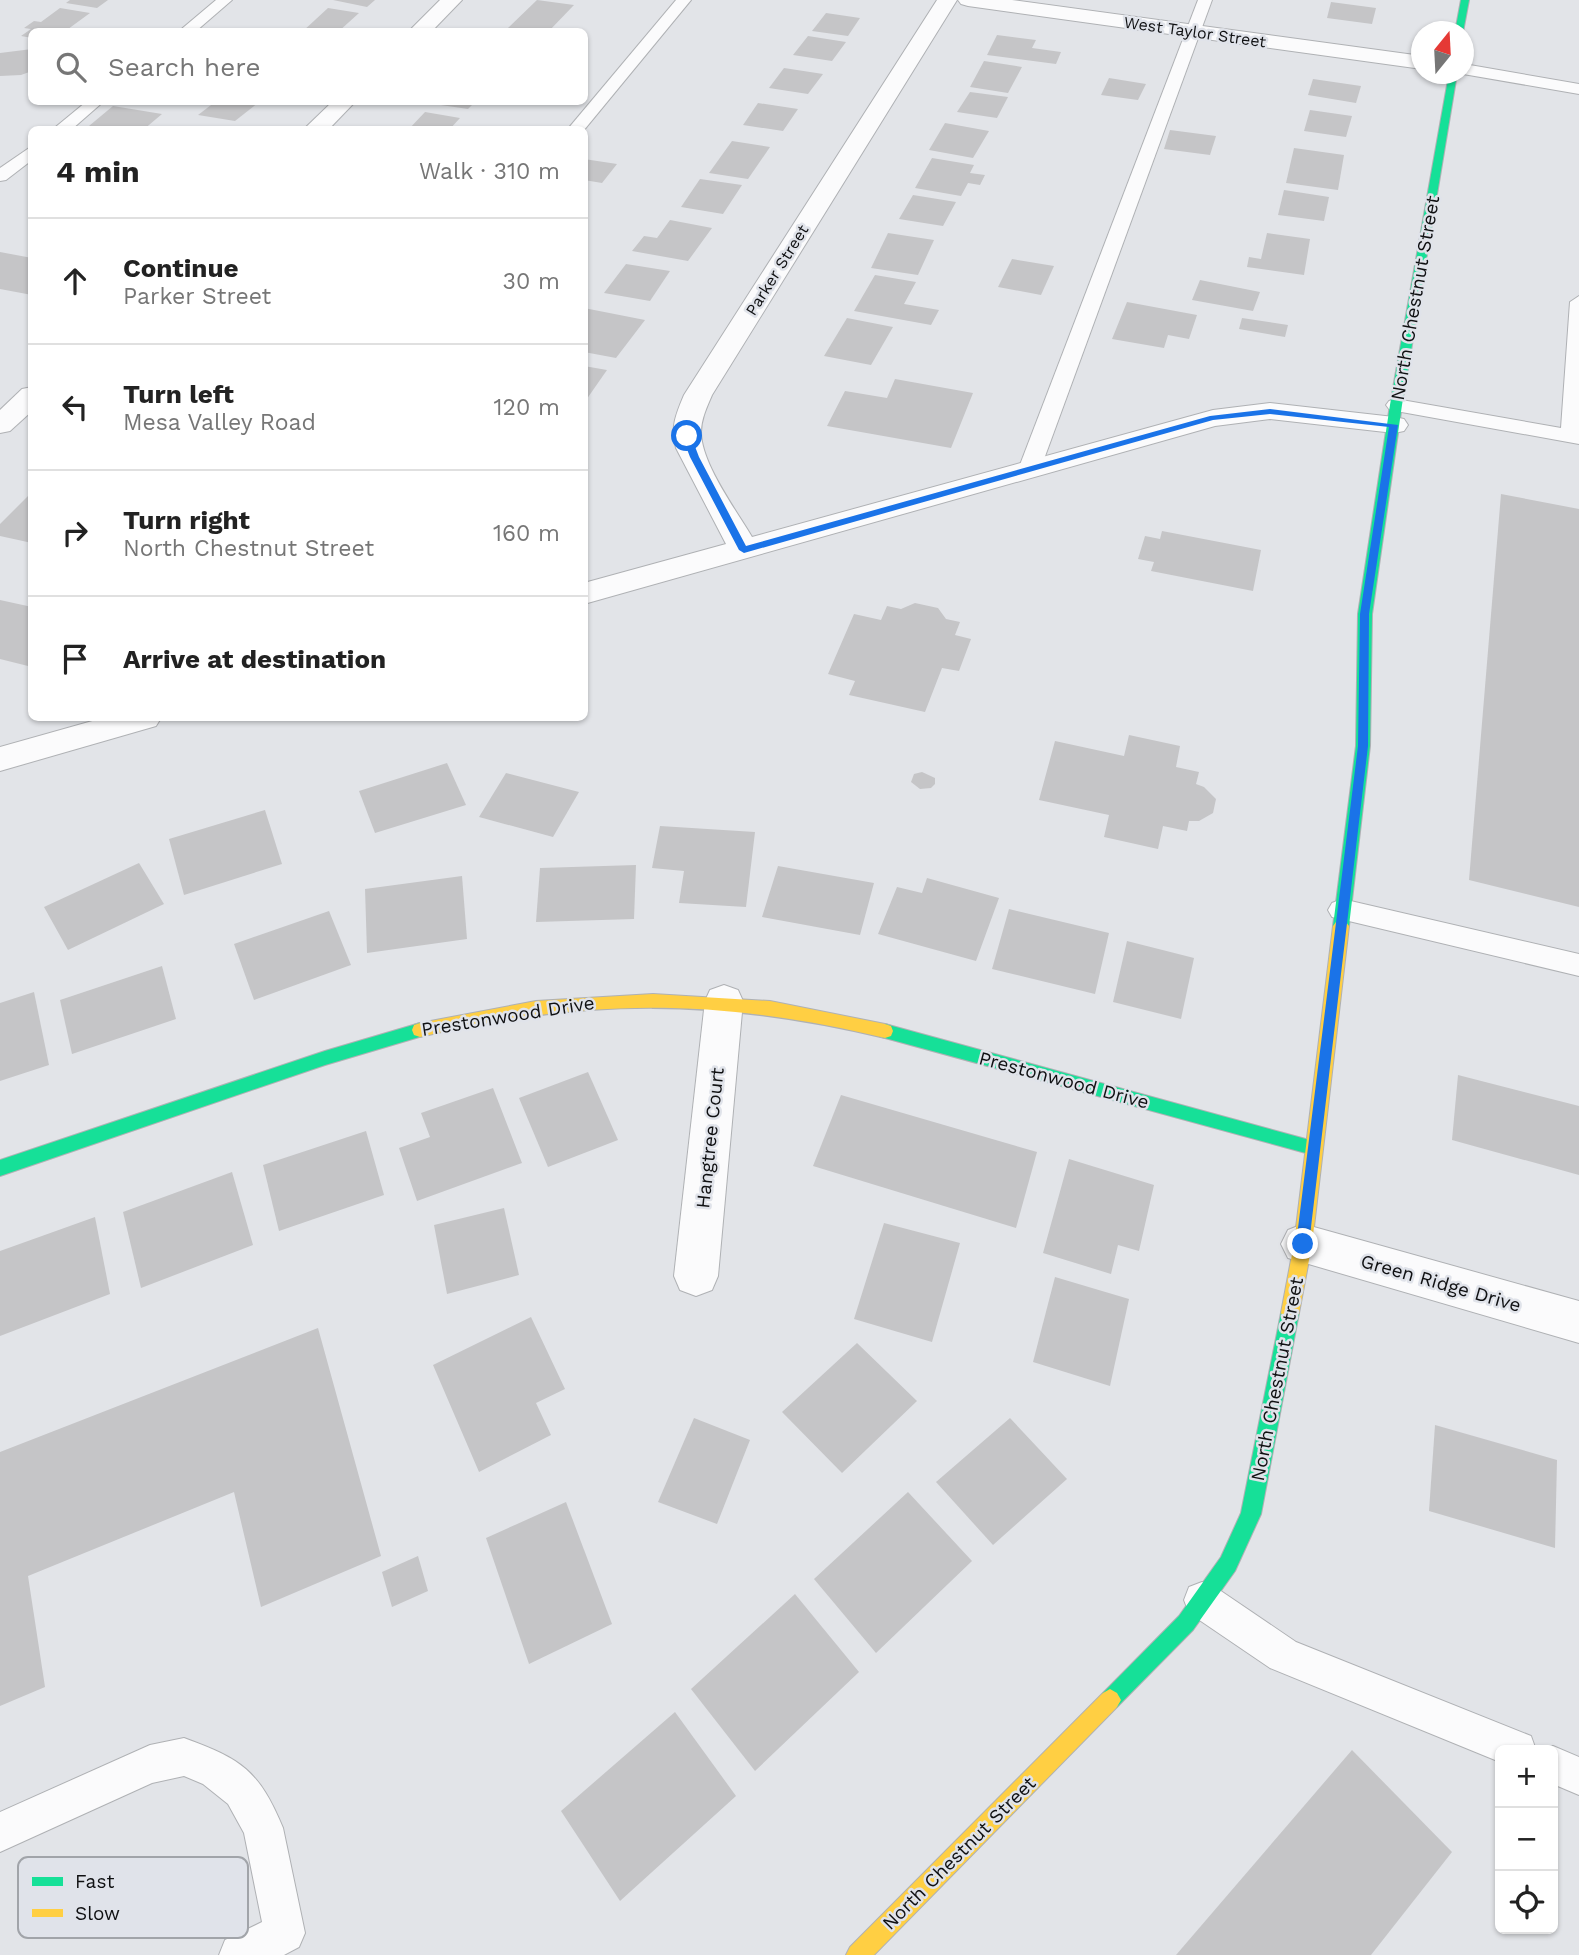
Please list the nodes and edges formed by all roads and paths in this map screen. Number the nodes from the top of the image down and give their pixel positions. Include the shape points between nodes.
1 (225, 0) edge
2 (452, 0) edge
3 (684, 0) edge
4 (947, 0) edge
5 (968, 0) edge
6 (1205, 0) edge
7 (1465, 0) edge
8 (1462, 21) edge
9 (190, 28) edge
10 (422, 28) edge
11 (1192, 32) junction
12 (1411, 62) edge
13 (1474, 71) edge
14 (1450, 84) edge
15 (1579, 89) edge
16 (91, 105) edge
17 (341, 105) edge
18 (65, 126) edge
19 (318, 126) edge
20 (578, 126) edge
21 (28, 154) edge
22 (0, 176) edge
23 (1579, 302) edge
24 (28, 399) edge
25 (1395, 415) junction
26 (0, 425) edge
27 (1575, 437) edge
28 (1029, 470) junction
29 (744, 550) junction
30 (588, 593) edge
31 (133, 721) edge
32 (0, 759) edge
33 (1342, 910) junction
34 (1579, 965) edge
35 (724, 1001) junction
36 (1313, 1148) junction
37 (0, 1168) edge
38 (1303, 1244) junction
39 (696, 1276) dead end
40 (1579, 1322) edge
41 (1202, 1600) junction
42 (1505, 1745) edge
43 (1558, 1767) edge
44 (1579, 1776) edge
45 (0, 1832) edge
46 (240, 1955) edge
47 (858, 1955) edge

1 - 9 lane
2 - 10 street
3 - 20 lane
4 - 29 street, Parker Street via 698,395 690,415 687,436 695,457
5 - 11 street, West Taylor Street
6 - 11 lane
7 - 8 main road
11 - 12 street, West Taylor Street
11 - 28 lane
13 - 15 lane
14 - 25 main road, North Chestnut Street
16 - 18 lane
17 - 19 street
21 - 22 lane
23 - 27 lane
24 - 26 street
25 - 27 lane
25 - 28 street via 1270,411 1213,418
25 - 33 main road, North Chestnut Street via 1365,614 1363,746
28 - 29 street
29 - 30 street
31 - 32 street
33 - 34 lane
33 - 36 main road, North Chestnut Street
35 - 36 main road, Prestonwood Drive via 844,1020
35 - 37 main road, Prestonwood Drive via 600,1000 424,1029
35 - 39 street, Hangtree Court
36 - 38 main road, North Chestnut Street
38 - 40 street, Green Ridge Drive
38 - 41 main road, North Chestnut Street via 1251,1514 1228,1564
41 - 42 lane via 1283,1655
41 - 47 main road, North Chestnut Street via 1186,1623
43 - 44 lane
45 - 46 lane via 150,1765 184,1758 216,1769 242,1790 263,1828 285,1933

